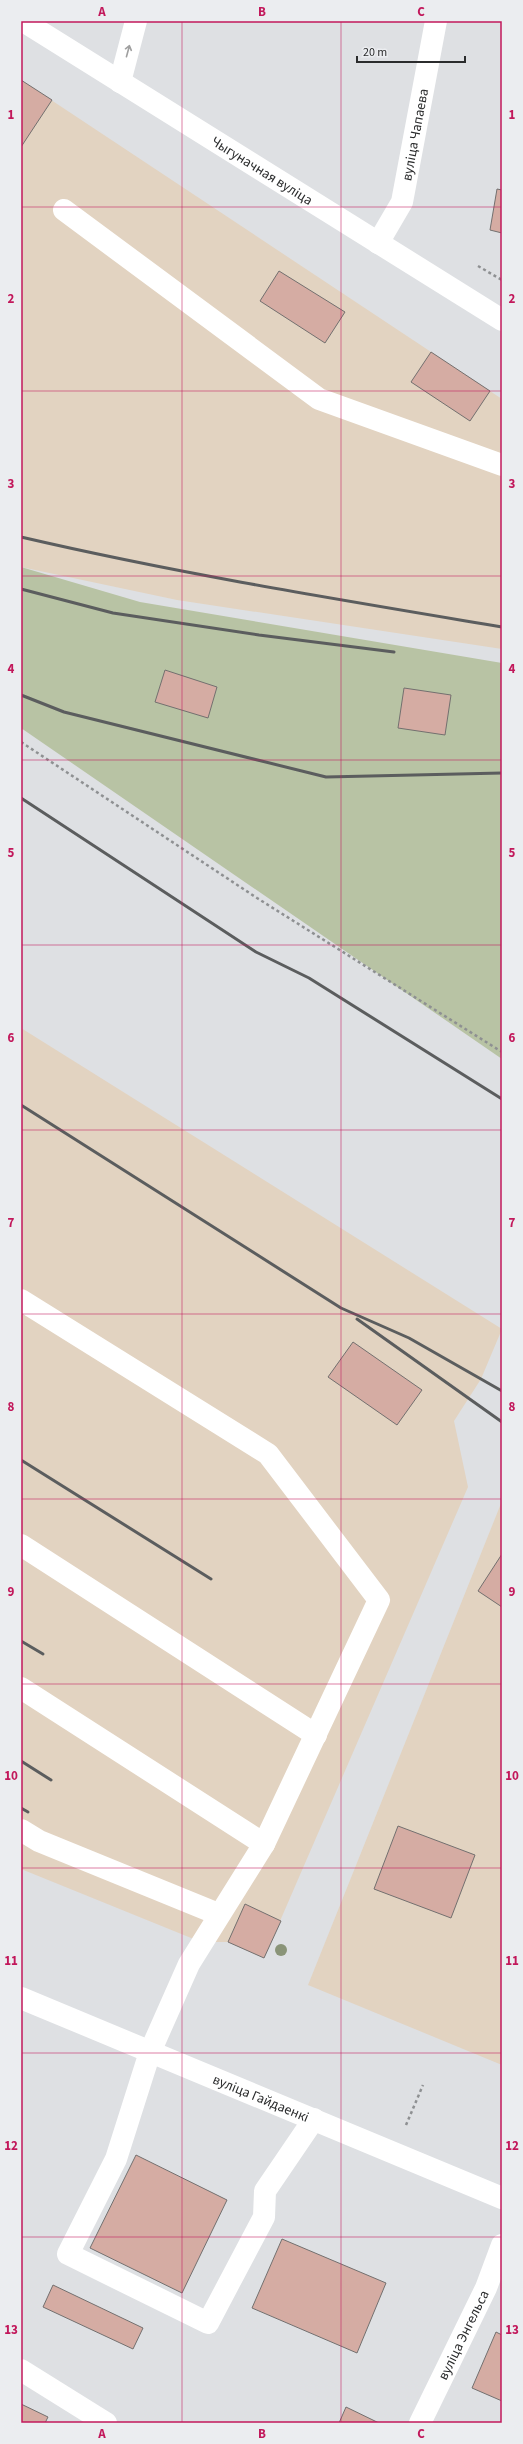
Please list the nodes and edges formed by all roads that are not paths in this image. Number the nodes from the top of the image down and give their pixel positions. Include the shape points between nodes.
1 (23, 21) edge
2 (136, 21) edge
3 (436, 21) edge
4 (120, 82) junction
5 (64, 210) dead end
6 (378, 243) junction
7 (502, 320) edge
8 (502, 465) edge
9 (21, 1300) edge
10 (21, 1545) edge
11 (21, 1688) edge
12 (316, 1735) junction
13 (21, 1830) edge
14 (264, 1844) junction
15 (218, 1914) junction
16 (21, 1998) edge
17 (150, 2052) junction
18 (314, 2120) junction
19 (502, 2198) edge
20 (502, 2245) edge
21 (21, 2370) edge
22 (106, 2423) edge
23 (420, 2423) edge

1 - 4 street, Чыгуначная вуліца
4 -> 2 street
3 - 6 street, вуліца Чапаева via 402,202
4 - 6 street, Чыгуначная вуліца
5 - 8 street via 319,399
6 - 7 street, Чыгуначная вуліца
9 - 12 street via 268,1454 379,1600
10 - 12 street
11 - 14 street
12 - 14 street
13 - 15 street via 39,1841
14 - 15 street
15 - 17 street via 189,1964
16 - 17 street, вуліца Гайдаенкі
17 - 18 street, вуліца Гайдаенкі
17 - 18 street via 116,2159 68,2254 208,2323 264,2217 265,2191
18 - 19 street, вуліца Гайдаенкі
20 - 23 street, вуліца Энгельса via 486,2288
21 - 22 street

